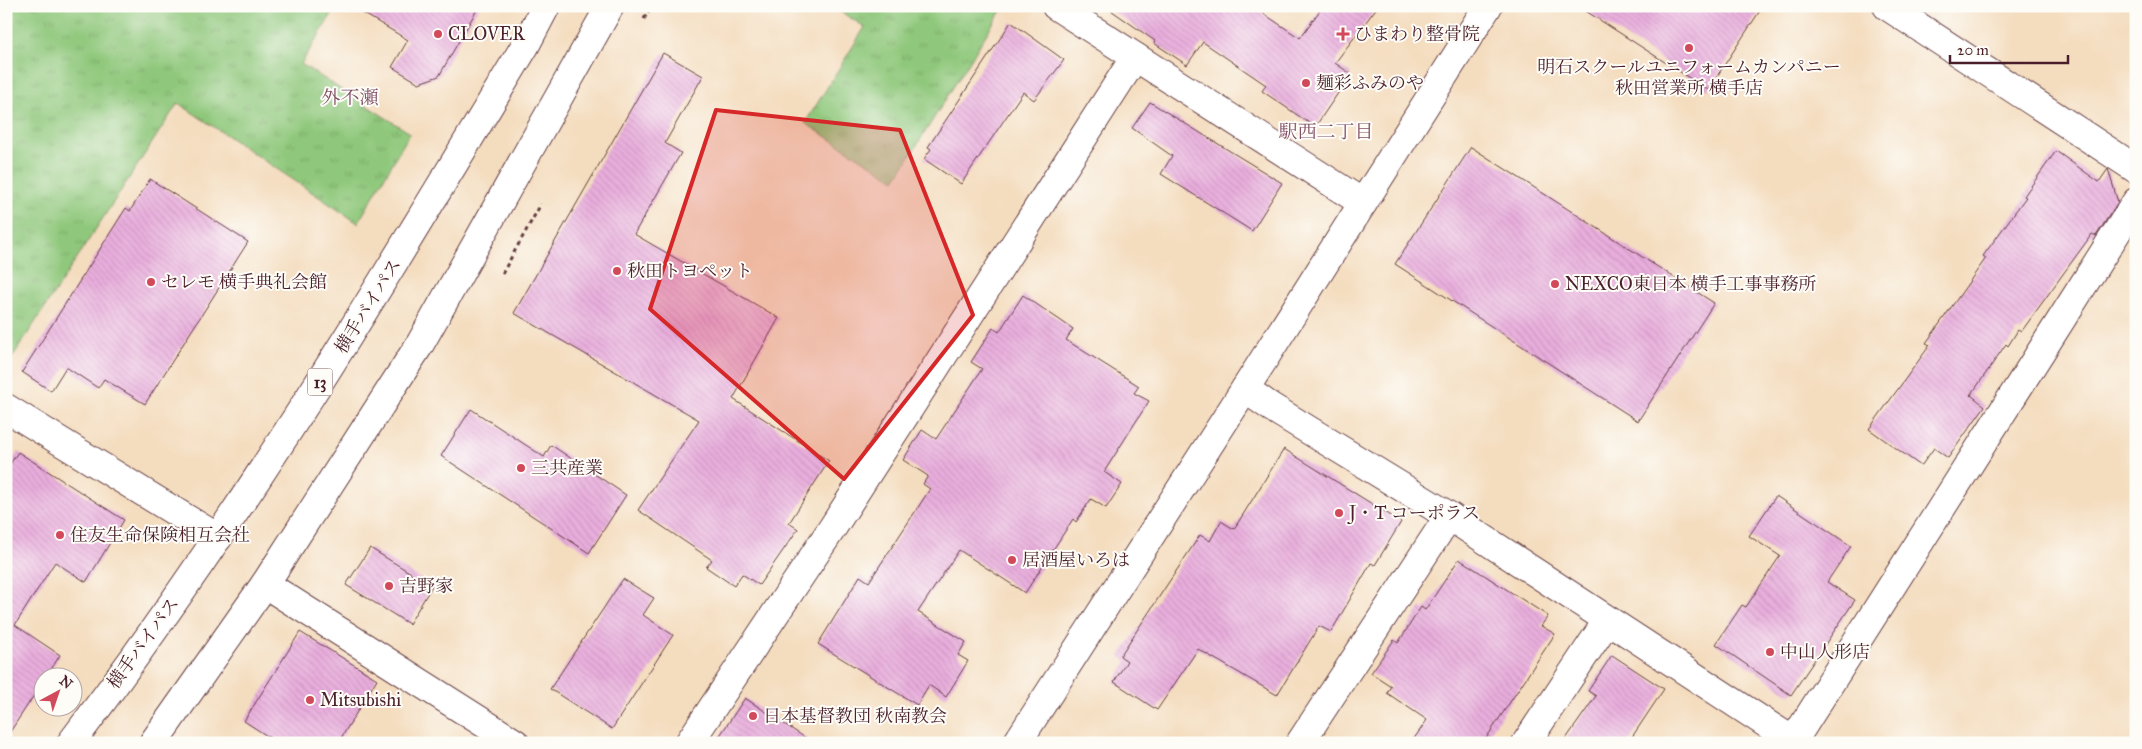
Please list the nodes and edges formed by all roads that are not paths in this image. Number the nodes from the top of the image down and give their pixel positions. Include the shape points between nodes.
1 (546, 6) edge
2 (610, 6) edge
3 (1056, 6) edge
4 (1488, 6) edge
5 (1886, 6) edge
6 (1135, 57) junction
7 (2136, 169) edge
8 (2136, 202) edge
9 (1363, 203) junction
10 (1245, 389) junction
11 (6, 408) edge
12 (1449, 516) junction
13 (218, 538) junction
14 (265, 584) junction
15 (1607, 621) junction
16 (1792, 742) edge
17 (71, 743) edge
18 (152, 743) edge
19 (515, 743) edge
20 (690, 743) edge
21 (1017, 743) edge
22 (1300, 743) edge
23 (1526, 743) edge

1 - 13 main road, 横手バイパス / 13 via 369,306
2 - 14 main road via 420,344
3 - 6 main road
4 - 9 main road
5 - 7 main road
6 - 9 main road
6 - 20 main road
8 - 16 main road
9 - 10 main road
10 - 12 main road
10 - 21 main road
11 - 13 main road
12 - 15 main road
12 - 22 main road
13 - 17 main road, 横手バイパス / 13
14 - 18 main road
14 - 19 main road
15 - 16 main road
15 - 23 main road

